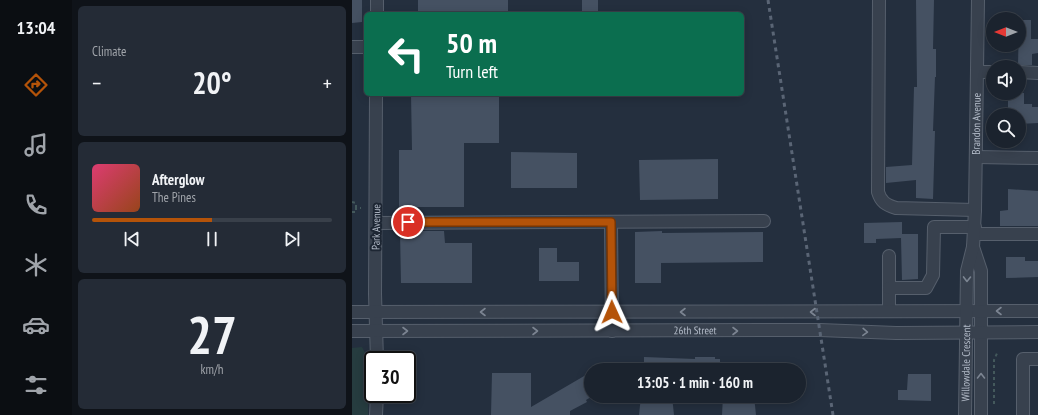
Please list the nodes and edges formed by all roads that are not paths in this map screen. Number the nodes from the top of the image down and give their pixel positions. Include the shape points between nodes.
1 (377, 0) edge
2 (879, 0) edge
3 (978, 0) edge
4 (377, 12) edge
5 (352, 46) edge
6 (364, 46) edge
7 (978, 72) junction
8 (986, 72) edge
9 (1026, 72) edge
10 (1038, 73) edge
11 (376, 96) edge
12 (977, 157) junction
13 (1038, 158) edge
14 (975, 210) junction
15 (764, 221) dead end
16 (376, 222) junction
17 (611, 222) junction
18 (974, 231) junction
19 (1038, 234) edge
20 (973, 248) junction
21 (889, 256) dead end
22 (889, 288) junction
23 (889, 311) junction
24 (967, 311) junction
25 (981, 311) junction
26 (1038, 311) edge
27 (352, 312) edge
28 (375, 312) junction
29 (612, 312) junction
30 (757, 312) junction
31 (352, 331) edge
32 (376, 331) junction
33 (612, 331) junction
34 (757, 331) junction
35 (1038, 332) edge
36 (981, 333) junction
37 (966, 334) junction
38 (377, 351) edge
39 (1038, 360) edge
40 (377, 403) edge
41 (376, 415) edge
42 (965, 415) edge
43 (981, 415) edge
44 (1023, 415) edge

1 - 4 street
2 - 14 street via 878,192 881,201 896,208
3 - 7 street, Brandon Avenue
5 - 6 street
7 - 8 street
7 - 12 street, Brandon Avenue
9 - 10 street
11 - 16 street, Park Avenue
12 - 13 street
12 - 14 street, Brandon Avenue
14 - 18 street, Brandon Avenue
15 - 17 street
16 - 17 street
16 - 28 street, Park Avenue
17 - 29 street
18 - 19 street
18 - 20 street, Brandon Avenue
18 - 22 street via 934,227 933,275 926,288
20 -> 24 street, Brandon Avenue via 968,271
20 - 25 street, Brandon Avenue via 981,270
21 - 22 street
22 - 23 street
23 - 24 street, 26th Street
23 -> 30 street, 26th Street
24 - 25 street, 26th Street
24 - 37 street, Willowdale Crescent
26 -> 25 street, 26th Street
25 - 36 street, Willowdale Crescent
27 - 28 street, 26th Street
29 -> 28 street, 26th Street
28 - 32 street, Park Avenue
30 -> 29 street, 26th Street
29 - 33 street
30 - 34 street
31 - 32 street, 26th Street
32 -> 33 street, 26th Street
32 - 38 street, Park Avenue
33 -> 34 street, 26th Street
34 -> 37 street, 26th Street
35 - 36 street, 26th Street
36 - 37 street, 26th Street
43 -> 36 street, Willowdale Crescent
37 - 42 street, Willowdale Crescent
39 - 44 street via 1023,359
40 - 41 street

